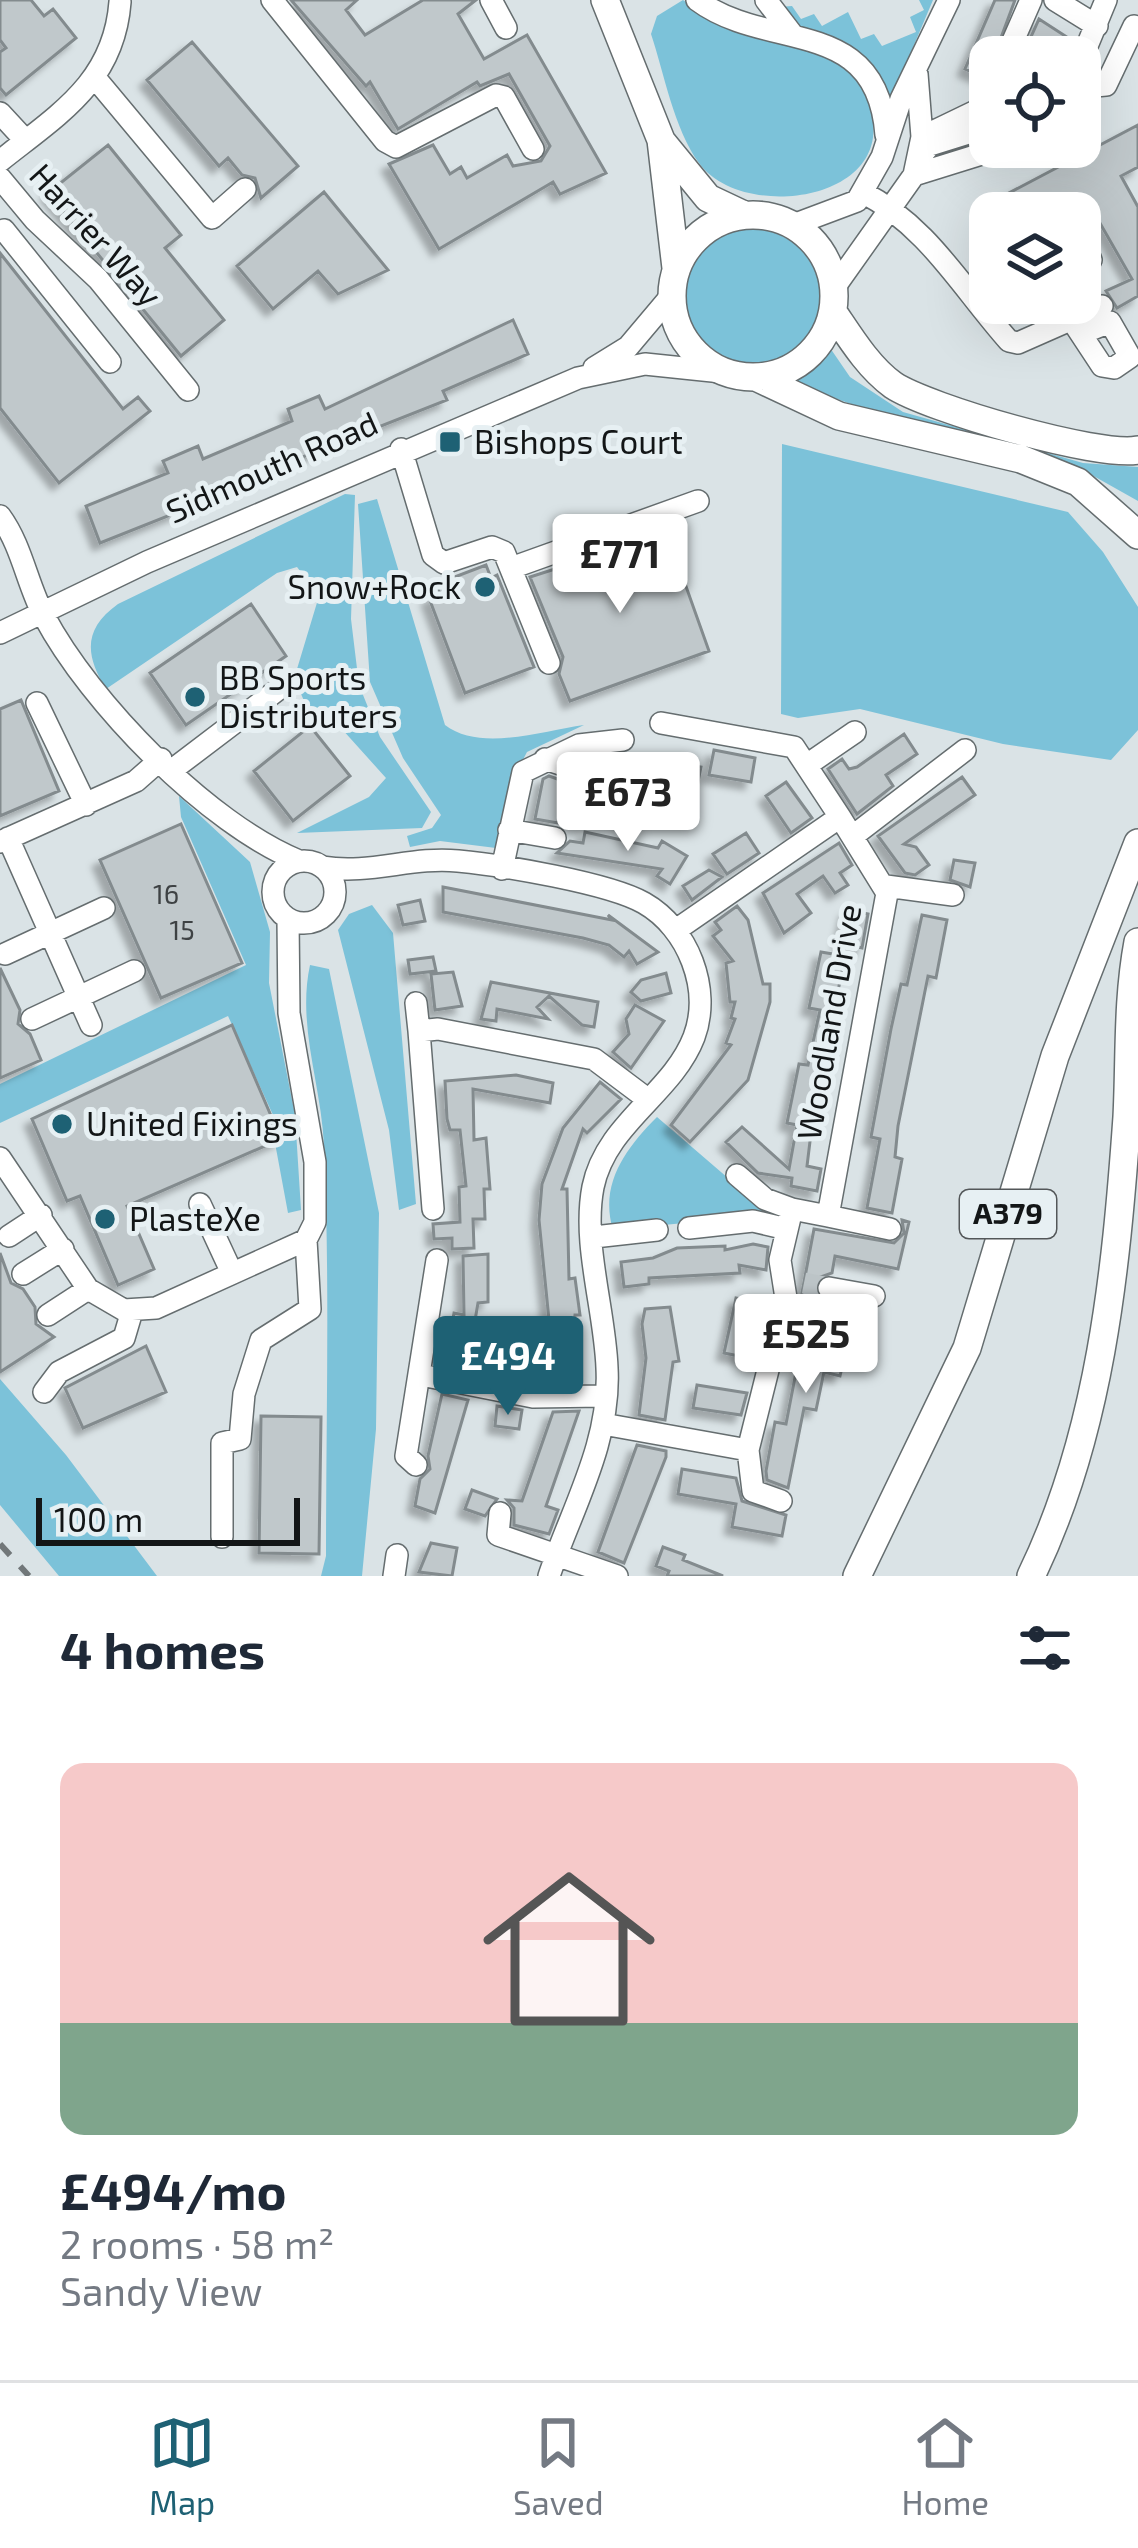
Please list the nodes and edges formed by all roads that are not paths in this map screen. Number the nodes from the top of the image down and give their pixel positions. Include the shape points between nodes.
1 (272, 0) edge
2 (491, 0) edge
3 (605, 0) edge
4 (697, 0) edge
5 (766, 0) edge
6 (949, 0) edge
7 (1031, 0) edge
8 (1055, 0) edge
9 (1106, 0) edge
10 (124, 1) edge
11 (1096, 26) junction
12 (1134, 26) dead end
13 (506, 28) dead end
14 (793, 34) junction
15 (1015, 36) edge
16 (1092, 36) edge
17 (917, 73) junction
18 (96, 79) junction
19 (1101, 85) edge
20 (0, 112) edge
21 (969, 115) edge
22 (25, 140) junction
23 (661, 140) junction
24 (886, 142) junction
25 (533, 148) dead end
26 (969, 151) edge
27 (919, 156) junction
28 (0, 161) edge
29 (0, 178) edge
30 (245, 189) dead end
31 (862, 192) junction
32 (894, 209) junction
33 (744, 215) junction
34 (793, 225) junction
35 (4, 230) dead end
36 (969, 274) edge
37 (673, 282) junction
38 (833, 300) junction
39 (1001, 324) edge
40 (1080, 324) edge
41 (144, 337) junction
42 (722, 373) junction
43 (578, 378) junction
44 (758, 378) junction
45 (188, 390) dead end
46 (401, 449) junction
47 (1138, 451) edge
48 (698, 501) dead end
49 (0, 516) edge
50 (1138, 536) edge
51 (10, 556) edge
52 (514, 567) junction
53 (42, 613) junction
54 (0, 633) edge
55 (549, 663) dead end
56 (280, 688) dead end
57 (38, 703) dead end
58 (661, 723) dead end
59 (855, 732) dead end
60 (623, 740) dead end
61 (965, 750) dead end
62 (545, 759) junction
63 (166, 765) junction
64 (806, 765) junction
65 (582, 771) dead end
66 (86, 805) junction
67 (840, 817) junction
68 (509, 830) junction
69 (250, 835) junction
70 (853, 836) junction
71 (555, 838) dead end
72 (4, 840) edge
73 (1138, 843) edge
74 (299, 861) junction
75 (323, 867) junction
76 (502, 868) junction
77 (379, 870) junction
78 (276, 878) junction
79 (886, 886) junction
80 (952, 895) dead end
81 (335, 897) junction
82 (104, 908) dead end
83 (288, 919) junction
84 (319, 919) junction
85 (676, 930) junction
86 (50, 933) junction
87 (1138, 942) edge
88 (5, 954) dead end
89 (134, 971) dead end
90 (288, 978) junction
91 (79, 997) junction
92 (416, 1004) dead end
93 (32, 1018) dead end
94 (91, 1025) dead end
95 (419, 1031) junction
96 (646, 1098) junction
97 (0, 1158) edge
98 (737, 1175) dead end
99 (200, 1204) dead end
100 (433, 1209) dead end
101 (41, 1215) junction
102 (828, 1216) junction
103 (789, 1219) junction
104 (689, 1228) dead end
105 (890, 1229) dead end
106 (657, 1231) dead end
107 (9, 1236) dead end
108 (594, 1237) junction
109 (306, 1240) junction
110 (63, 1249) junction
111 (437, 1260) dead end
112 (23, 1274) dead end
113 (232, 1274) junction
114 (829, 1288) tunnel mouth
115 (88, 1289) junction
116 (874, 1296) dead end
117 (122, 1308) junction
118 (48, 1315) dead end
119 (421, 1375) junction
120 (44, 1392) dead end
121 (603, 1396) junction
122 (603, 1424) junction
123 (748, 1450) junction
124 (416, 1465) dead end
125 (781, 1501) dead end
126 (500, 1514) dead end
127 (222, 1537) dead end
128 (554, 1565) edge
129 (614, 1575) edge
130 (857, 1576) edge
131 (1031, 1576) edge

1 - 25 street via 385,141 396,147 496,95
2 - 13 street
3 - 23 main road
4 - 14 street via 738,21
5 - 14 street
6 - 17 street
7 - 15 street
8 - 11 street
9 - 11 street
10 - 18 street via 109,61
11 - 16 street
12 - 19 street
14 - 24 street via 862,68 877,92
17 - 24 street
17 - 27 street
18 - 22 street
18 - 30 street via 212,218
20 - 22 street
21 - 27 street
22 - 28 street
23 - 33 main road via 708,197
23 - 37 main road
24 - 31 street
26 - 27 street
27 - 32 street
29 - 41 street, Harrier Way
31 - 32 street
31 - 34 street via 850,206
32 - 36 street
32 - 38 street
33 - 34 main road
33 - 37 main road via 702,232
34 - 38 main road via 821,251
35 - 41 street, Harrier Way via 107,364
37 - 42 main road via 684,342
37 - 43 street, Sidmouth Road via 628,347
38 - 44 main road via 824,337 807,358
38 - 47 main road via 871,363 923,400 1093,450
39 - 40 street via 1018,343
41 - 45 street, Harrier Way
42 - 43 street, Sidmouth Road via 645,364
42 - 44 main road
43 - 46 street, Sidmouth Road
44 - 50 main road via 839,416 1022,459 1078,482
46 - 52 street via 433,555 456,562 492,547
46 - 53 street, Sidmouth Road
48 - 52 street
49 - 51 street
51 - 53 street
52 - 55 street
53 - 54 street, Sidmouth Road
53 - 63 street via 70,660
56 - 63 street
57 - 66 street
58 - 64 street, Woodland Drive via 727,723 788,745
59 - 64 street
60 - 62 street
61 - 70 street
62 - 65 street
62 - 68 street via 505,797
63 - 66 street
63 - 69 street
64 - 67 street, Woodland Drive
66 - 72 street
67 - 70 street, Woodland Drive
67 - 85 street
68 - 71 street
68 - 76 street
69 - 74 street
69 - 78 street
70 - 79 street, Woodland Drive
72 - 86 street
73 - 130 main road, A379 via 1054,1056 967,1348
74 - 75 street
74 - 78 street
75 - 77 street
75 - 81 street
76 - 77 street via 430,861
76 - 85 street via 630,896
77 - 81 street
78 - 83 street via 274,902
79 - 80 street
79 - 102 street, Woodland Drive
81 - 84 street
82 - 86 street
83 - 84 street
83 - 90 street
84 - 90 street
85 - 96 street via 697,975 699,1016 680,1061
86 - 88 street
86 - 91 street
87 - 131 main road via 1115,1270 1090,1407
89 - 91 street
90 - 109 street via 314,1148 315,1222
91 - 93 street
91 - 94 street
92 - 95 street
95 - 96 street via 594,1060
95 - 100 street
96 - 108 street via 600,1165
97 - 101 street
98 - 103 street
99 - 113 street
101 - 107 street
101 - 110 street
102 - 103 street
102 - 105 street
103 - 104 street
103 - 123 street via 780,1260 794,1281
106 - 108 street
108 - 121 street via 608,1371
109 - 113 street
109 - 127 street via 310,1309 261,1340 240,1439 222,1443
110 - 112 street
110 - 115 street
111 - 119 street
113 - 117 street via 156,1308
114 - 116 street
115 - 117 street
115 - 118 street
117 - 120 street via 132,1327 124,1338 59,1372
119 - 121 street via 533,1397
119 - 124 street via 406,1456
121 - 122 street
122 - 123 street
122 - 128 street
123 - 125 street via 753,1491
126 - 128 street via 498,1534
128 - 129 street

